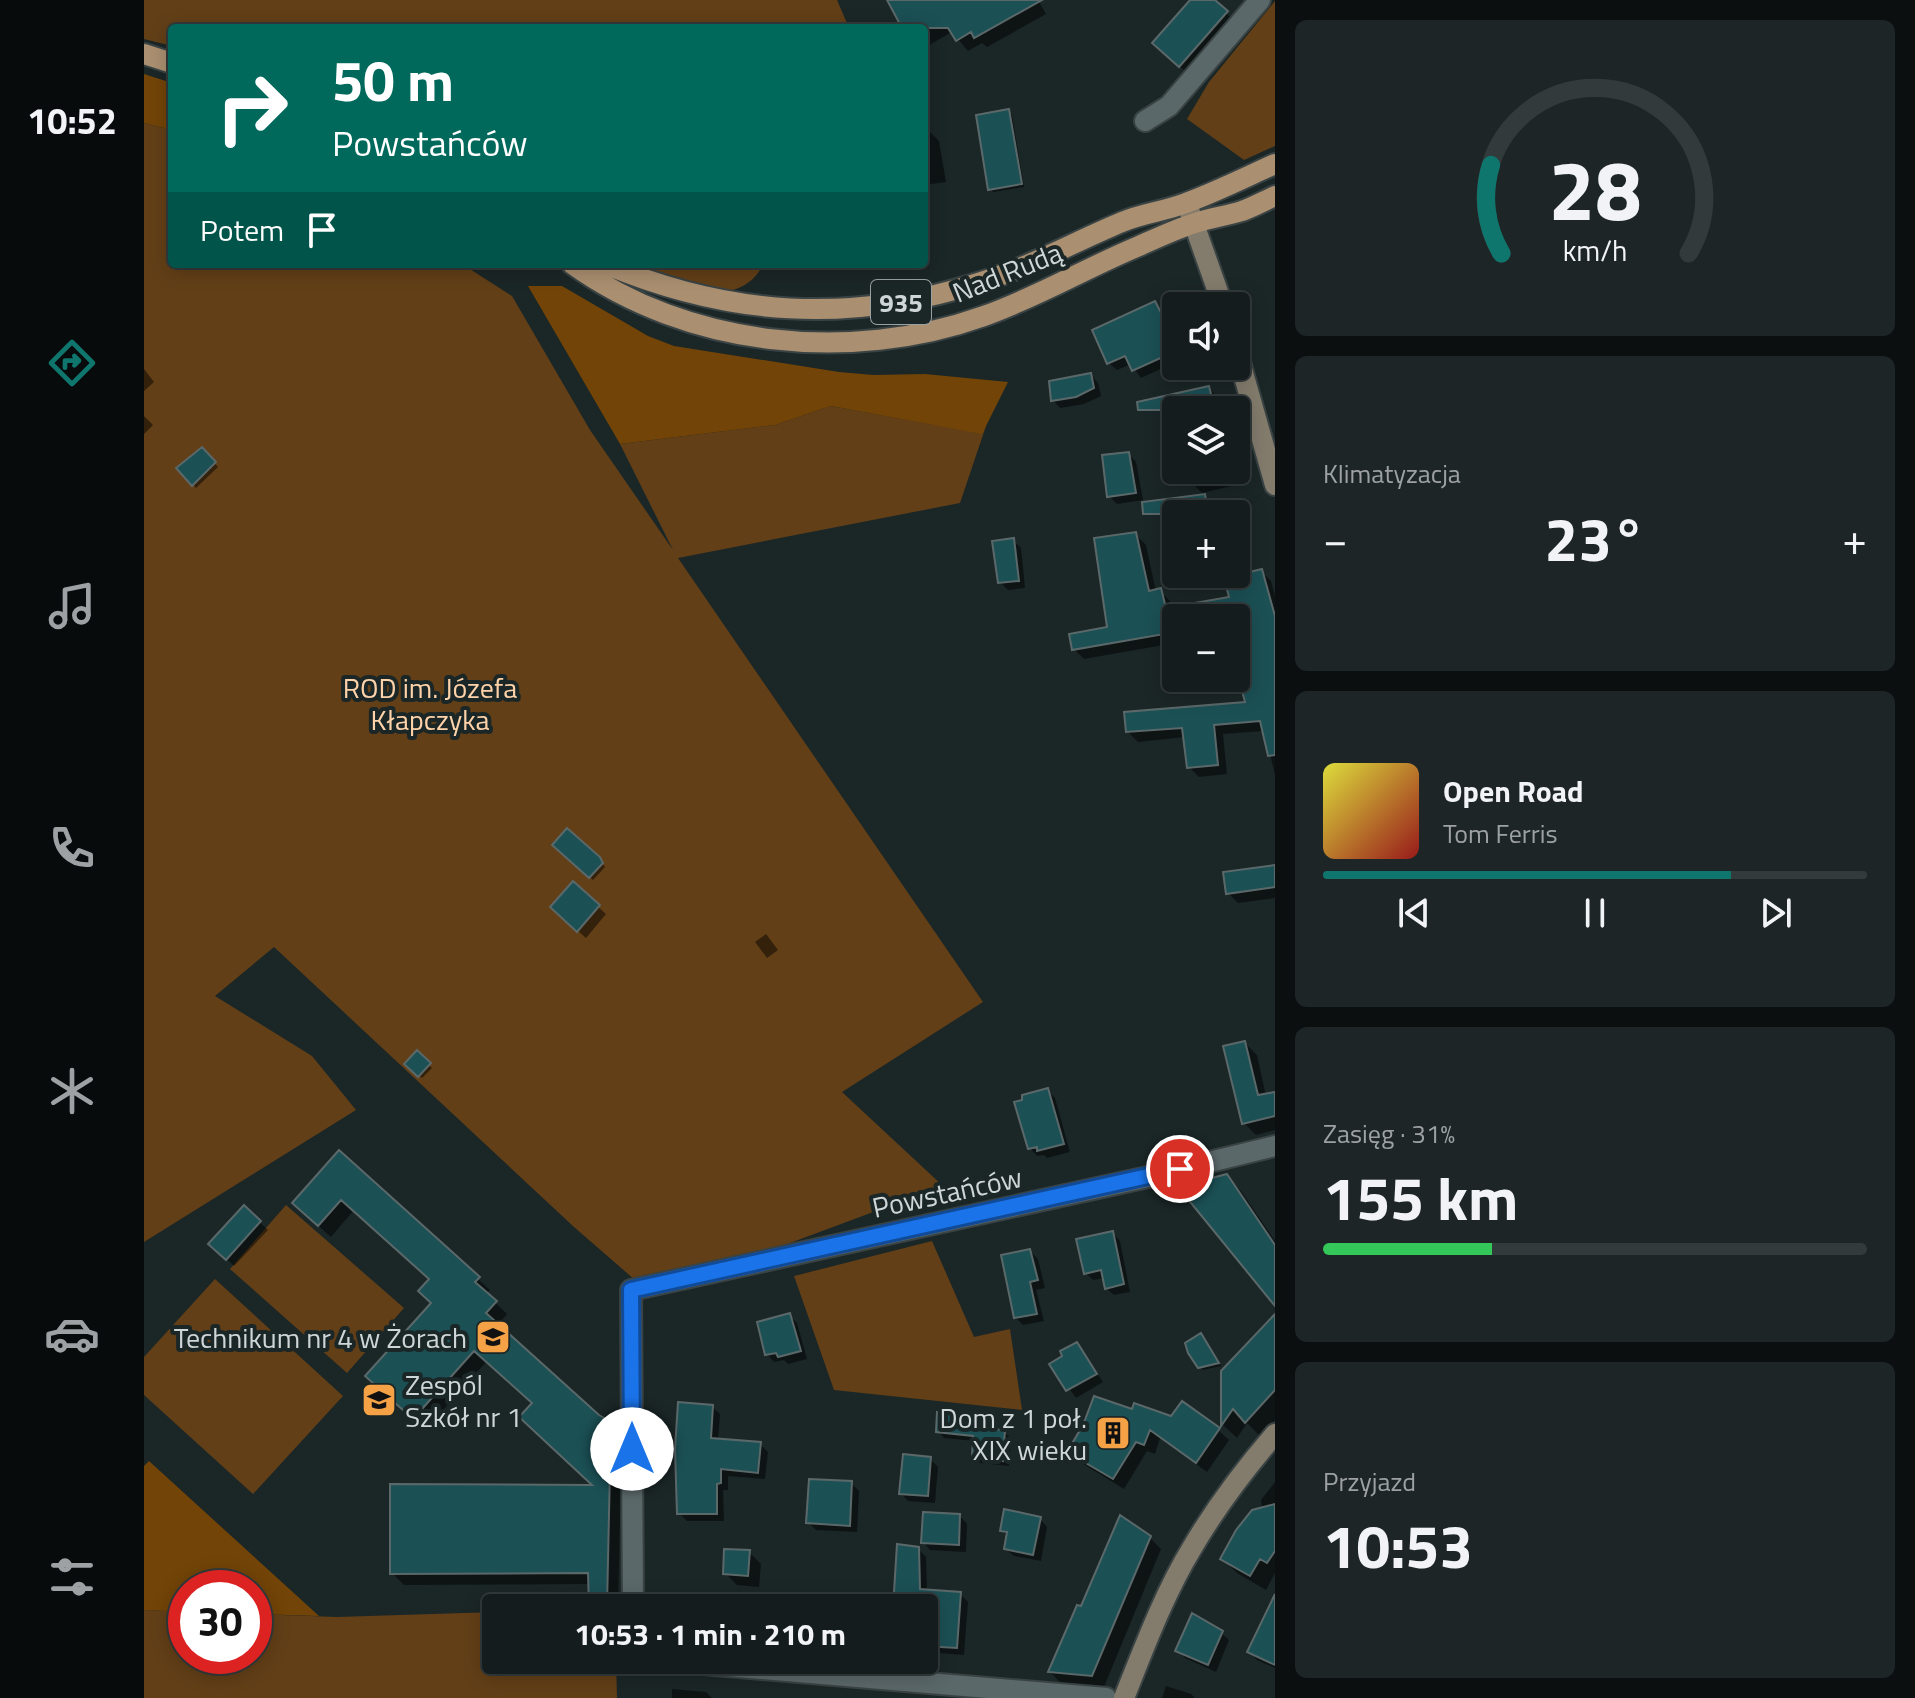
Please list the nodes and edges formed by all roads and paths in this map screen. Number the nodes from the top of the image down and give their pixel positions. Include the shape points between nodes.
1 (1260, 0) edge
2 (144, 54) edge
3 (168, 62) edge
4 (1145, 121) dead end
5 (1275, 164) edge
6 (1275, 196) edge
7 (1186, 203) junction
8 (1195, 223) junction
9 (579, 268) edge
10 (616, 268) edge
11 (1218, 292) edge
12 (1245, 380) edge
13 (1275, 485) edge
14 (1275, 1146) edge
15 (1275, 1434) edge
16 (633, 1594) edge
17 (822, 1674) edge
18 (1106, 1698) edge
19 (1124, 1698) edge

1 - 4 street via 1169,106
2 - 3 main road
5 - 7 main road, Nad Rudą / 935
6 - 8 main road, Nad Rudą / 935
7 - 8 street
7 - 10 main road, Nad Rudą / 935 via 1126,220 980,283 885,305 816,310 722,301
8 - 9 main road, Nad Rudą / 935 via 980,318 912,335 868,339 788,340 682,321 639,304
8 - 11 street
12 - 13 street
14 - 16 street, Powstańców via 631,1290
15 - 19 street via 1191,1549
17 - 18 street

